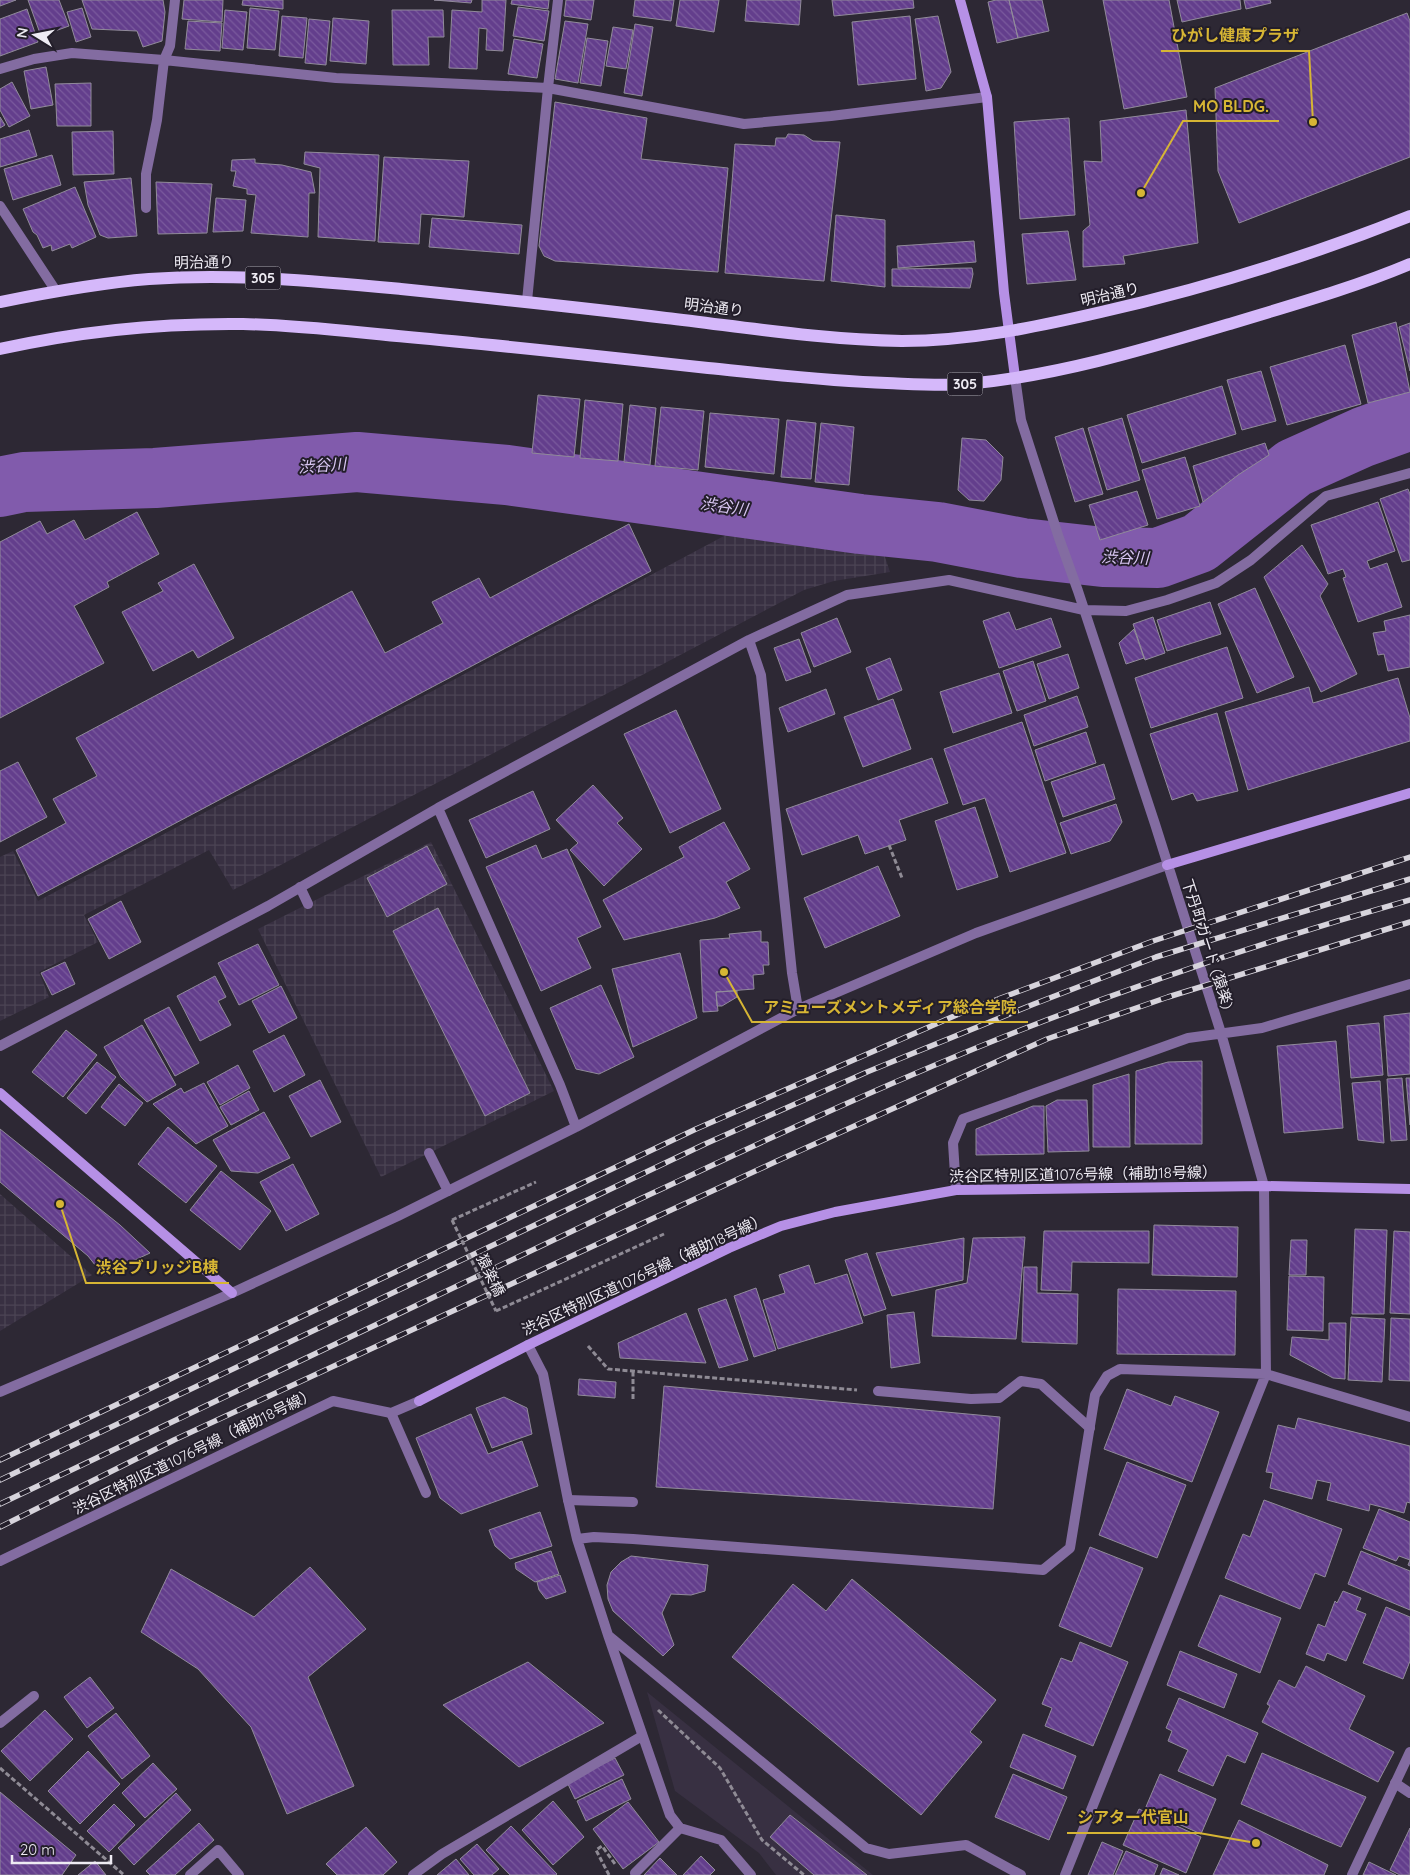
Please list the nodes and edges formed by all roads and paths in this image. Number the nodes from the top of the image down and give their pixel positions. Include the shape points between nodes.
1 (175, 0) edge
2 (558, 0) edge
3 (960, 0) edge
4 (164, 60) junction
5 (0, 69) edge
6 (548, 88) junction
7 (986, 97) junction
8 (0, 206) edge
9 (146, 208) dead end
10 (1410, 216) edge
11 (1410, 264) edge
12 (56, 291) junction
13 (527, 301) junction
14 (0, 302) edge
15 (1010, 331) junction
16 (0, 350) edge
17 (1015, 378) junction
18 (1410, 473) edge
19 (1084, 610) junction
20 (749, 640) junction
21 (1410, 792) edge
22 (438, 808) junction
23 (889, 845) dead end
24 (1167, 865) junction
25 (902, 878) dead end
26 (300, 888) junction
27 (308, 904) dead end
28 (1410, 984) edge
29 (798, 1009) junction
30 (1221, 1033) junction
31 (0, 1046) edge
32 (0, 1093) edge
33 (576, 1127) junction
34 (429, 1153) dead end
35 (536, 1182) dead end
36 (1264, 1186) junction
37 (1410, 1189) edge
38 (956, 1190) junction
39 (448, 1191) junction
40 (664, 1234) dead end
41 (232, 1293) junction
42 (528, 1345) junction
43 (588, 1346) dead end
44 (633, 1371) junction
45 (1266, 1374) junction
46 (0, 1392) edge
47 (878, 1392) joint
48 (633, 1399) dead end
49 (390, 1413) junction
50 (1410, 1417) edge
51 (1090, 1428) junction
52 (426, 1493) dead end
53 (568, 1500) junction
54 (633, 1502) dead end
55 (578, 1539) junction
56 (0, 1562) edge
57 (608, 1636) junction
58 (623, 1677) junction
59 (34, 1696) dead end
60 (0, 1723) edge
61 (642, 1736) junction
62 (1410, 1752) edge
63 (0, 1768) edge
64 (1396, 1783) junction
65 (1410, 1793) edge
66 (680, 1828) junction
67 (618, 1868) dead end
68 (635, 1872) dead end
69 (124, 1875) edge
70 (190, 1875) edge
71 (239, 1875) edge
72 (413, 1875) edge
73 (609, 1875) edge
74 (750, 1875) edge
75 (804, 1875) edge
76 (1021, 1875) edge
77 (1065, 1875) edge
78 (1352, 1875) edge

1 - 4 street via 170,46
2 - 6 street
3 - 7 street
4 - 5 street via 72,53
4 - 6 street via 336,78
4 - 9 street via 146,174
6 - 7 street via 744,124
6 - 13 street
7 - 15 street
8 - 12 street
10 - 15 main road, 明治通り / 305 via 1269,266 1162,298
11 - 17 main road, 305 via 1286,307 1173,341
12 - 13 main road, 明治通り / 305 via 150,279 248,277
12 - 14 main road, 明治通り / 305
13 - 15 main road, 明治通り / 305 via 844,338 960,339
15 - 17 street
16 - 17 main road, 305 via 109,330 242,324 486,344 843,381 964,384
17 - 19 street, 下丹町ガード (猿楽) via 1021,420
18 - 19 street via 1326,496 1251,560 1216,583 1126,610
19 - 20 street via 949,580 847,595
19 - 24 street, 下丹町ガード (猿楽)
20 - 22 street
20 - 29 street via 761,675
21 - 24 street
22 - 26 street
22 - 33 street
23 - 25 path
24 - 29 street via 976,933
24 - 30 street, 下丹町ガード (猿楽)
26 - 27 street
26 - 31 street
28 - 30 street via 1262,1028
29 - 33 street
30 - 36 street, 下丹町ガード (猿楽)
30 - 38 street via 1188,1038 963,1120 953,1143
32 - 41 street
33 - 39 street
34 - 39 street
35 - 40 path, 猿楽橋, bridge via 452,1220 496,1311
36 - 37 street, 渋谷区特別区道1076号線（補助18号線）
36 - 38 street, 渋谷区特別区道1076号線（補助18号線）
36 - 45 street, 下丹町ガード (猿楽)
38 - 42 street, 渋谷区特別区道1076号線（補助18号線） via 835,1212 781,1226
39 - 41 street
41 - 46 street
42 - 49 street, 渋谷区特別区道1076号線（補助18号線）
42 - 53 street via 543,1374
43 - 44 path via 608,1369
44 - 47 path
44 - 48 path
45 - 50 street
45 - 51 street via 1120,1369 1107,1376 1095,1395
45 - 77 street
47 - 51 street via 999,1398 1021,1382 1041,1384
49 - 52 street
49 - 56 street, 渋谷区特別区道1076号線（補助18号線） via 333,1401
51 - 55 street via 1070,1548 1043,1570 633,1539
53 - 54 street
53 - 55 street
55 - 57 street
57 - 58 street
57 - 76 street via 866,1848 889,1854 966,1845
58 - 61 street
58 - 75 path via 720,1768 762,1840
59 - 60 street
61 - 66 street via 670,1815
61 - 72 street via 442,1854
62 - 64 street
63 - 69 path
64 - 65 street
64 - 78 street
66 - 68 street
66 - 74 street via 721,1840
67 - 73 path via 602,1846 596,1850
70 - 71 street via 218,1850

